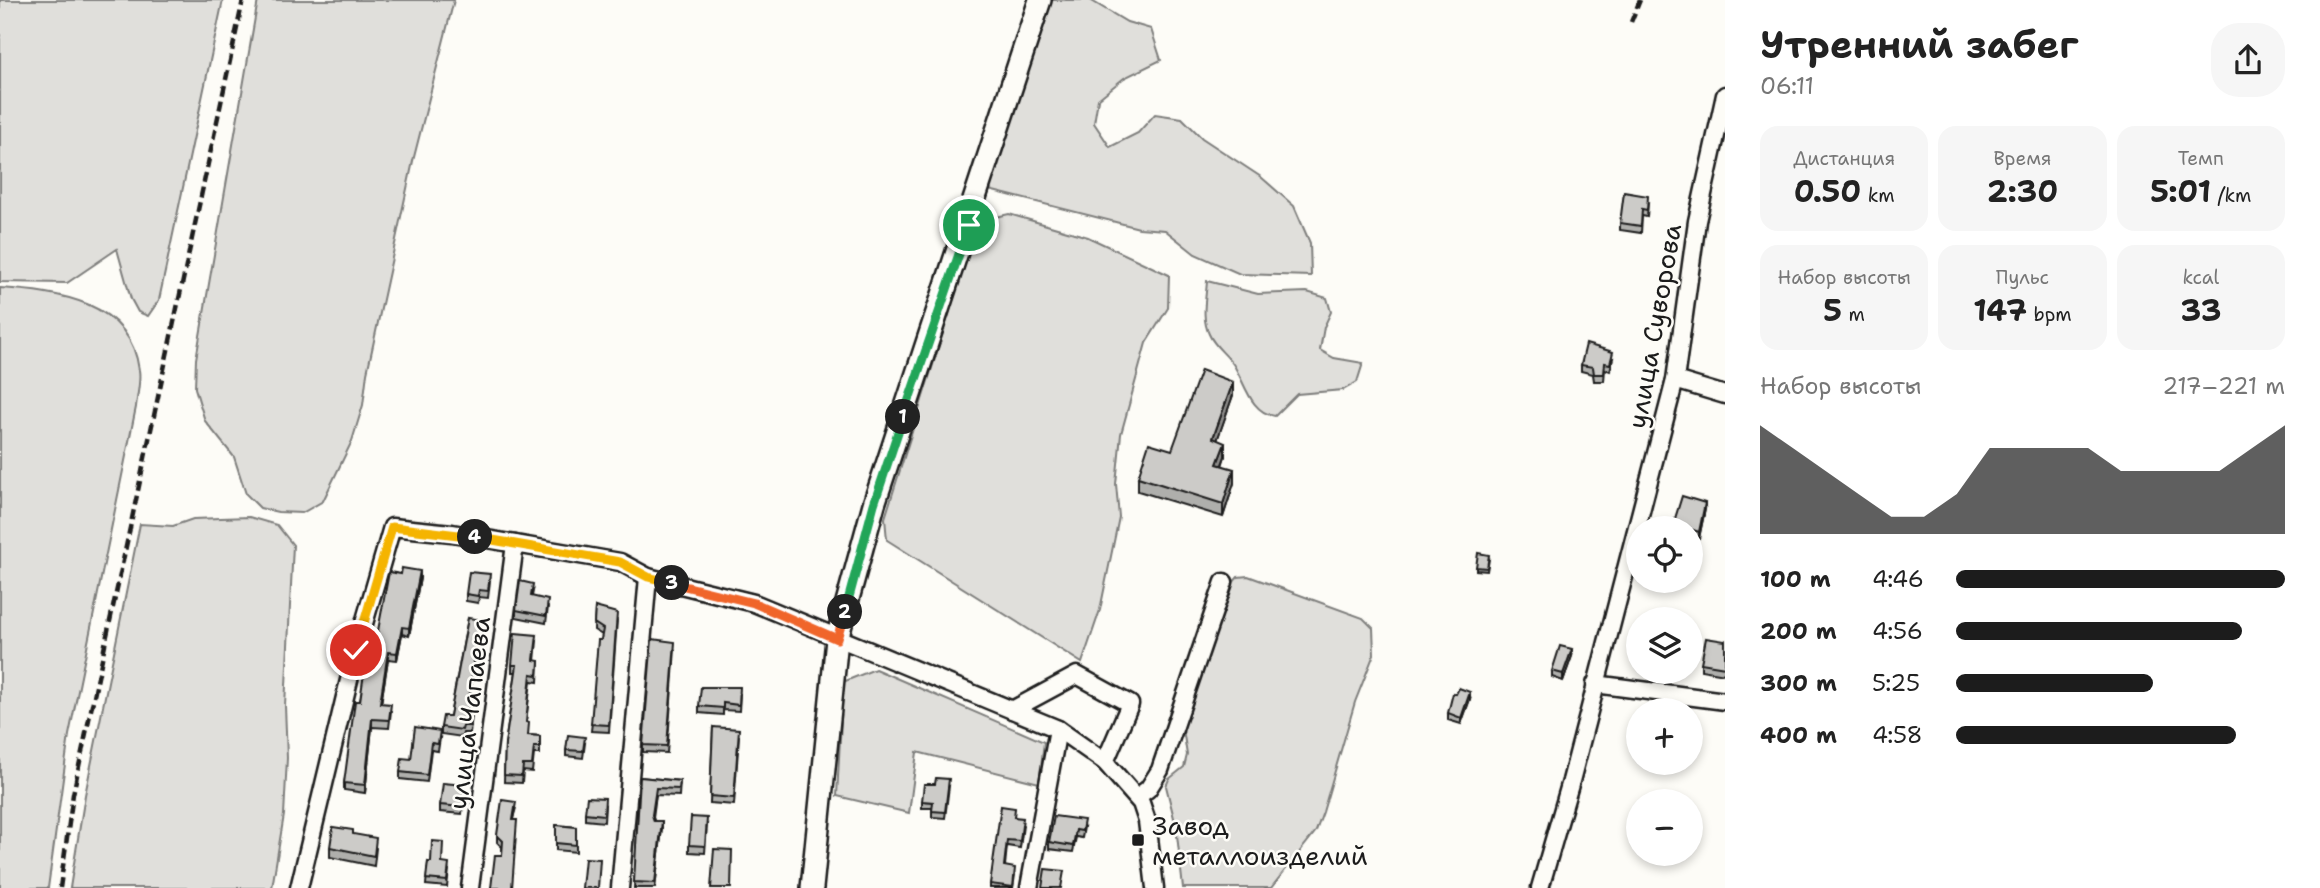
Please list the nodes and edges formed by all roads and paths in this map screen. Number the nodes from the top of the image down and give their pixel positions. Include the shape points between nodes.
1 (1040, 0) edge
2 (1725, 95) edge
3 (1675, 380) junction
4 (1725, 395) edge
5 (515, 544) junction
6 (648, 577) junction
7 (1224, 582) dead end
8 (837, 639) junction
9 (1595, 684) junction
10 (1725, 701) edge
11 (1012, 710) junction
12 (1058, 729) junction
13 (1105, 762) junction
14 (1137, 797) junction
15 (299, 888) edge
16 (470, 888) edge
17 (620, 888) edge
18 (812, 888) edge
19 (1029, 888) edge
20 (1155, 888) edge
21 (1540, 888) edge

1 - 8 main road via 874,504
2 - 3 street, улица Суворова via 1697,221
3 - 4 street
3 - 9 street, улица Суворова
5 - 6 street via 620,562
5 - 15 street via 392,527 356,650
5 - 16 street, улица Чапаева
6 - 8 street via 754,603
6 - 17 street
7 - 14 street via 1160,770
8 - 11 street
8 - 18 main road
9 - 10 street
9 - 21 street, улица Суворова
11 - 12 street
11 - 13 street via 1077,675 1108,692 1129,704
12 - 13 street
12 - 19 street
13 - 14 street
14 - 20 street via 1147,821

